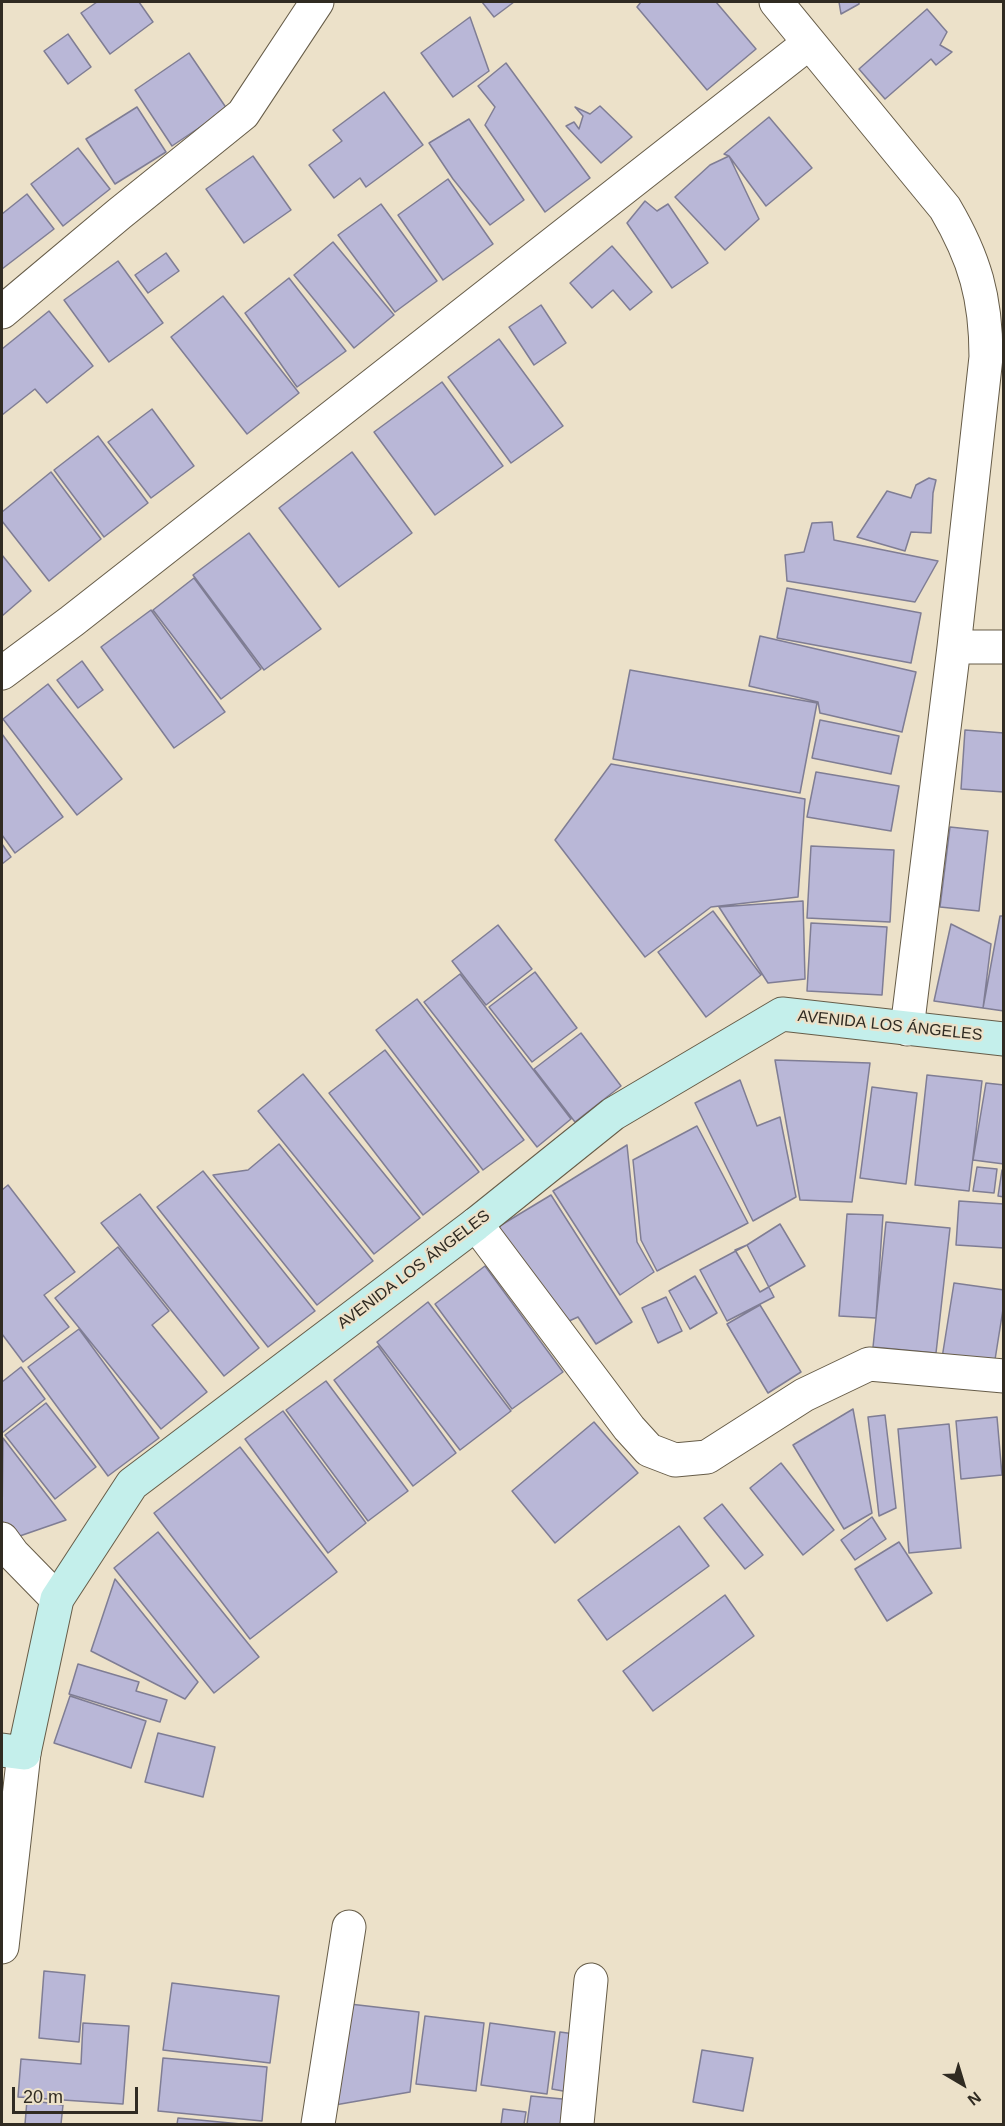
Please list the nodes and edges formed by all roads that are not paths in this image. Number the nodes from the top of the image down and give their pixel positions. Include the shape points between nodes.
1 (317, 2) edge
2 (776, 2) edge
3 (809, 43) junction
4 (2, 312) edge
5 (954, 647) junction
6 (1004, 647) edge
7 (2, 673) edge
8 (907, 1029) junction
9 (1004, 1039) edge
10 (476, 1224) junction
11 (1004, 1376) edge
12 (2, 1539) edge
13 (57, 1599) junction
14 (13, 1751) edge
15 (349, 1927) dead end
16 (2, 1947) edge
17 (591, 1980) dead end
18 (318, 2124) edge
19 (577, 2124) edge

1 - 4 street via 243,114
2 - 3 street
3 - 5 street via 945,208 975,269 986,329 986,357
3 - 7 street
5 - 6 street
5 - 8 street
8 - 9 street, AVENIDA LOS ÁNGELES
8 - 10 street, AVENIDA LOS ÁNGELES via 782,1014 613,1114
10 - 11 street via 630,1428 649,1450 675,1460 707,1456 804,1395 869,1364
10 - 13 street, AVENIDA LOS ÁNGELES via 132,1484
12 - 13 street
13 - 14 street, AVENIDA LOS ÁNGELES
14 - 16 street
15 - 18 street
17 - 19 street

